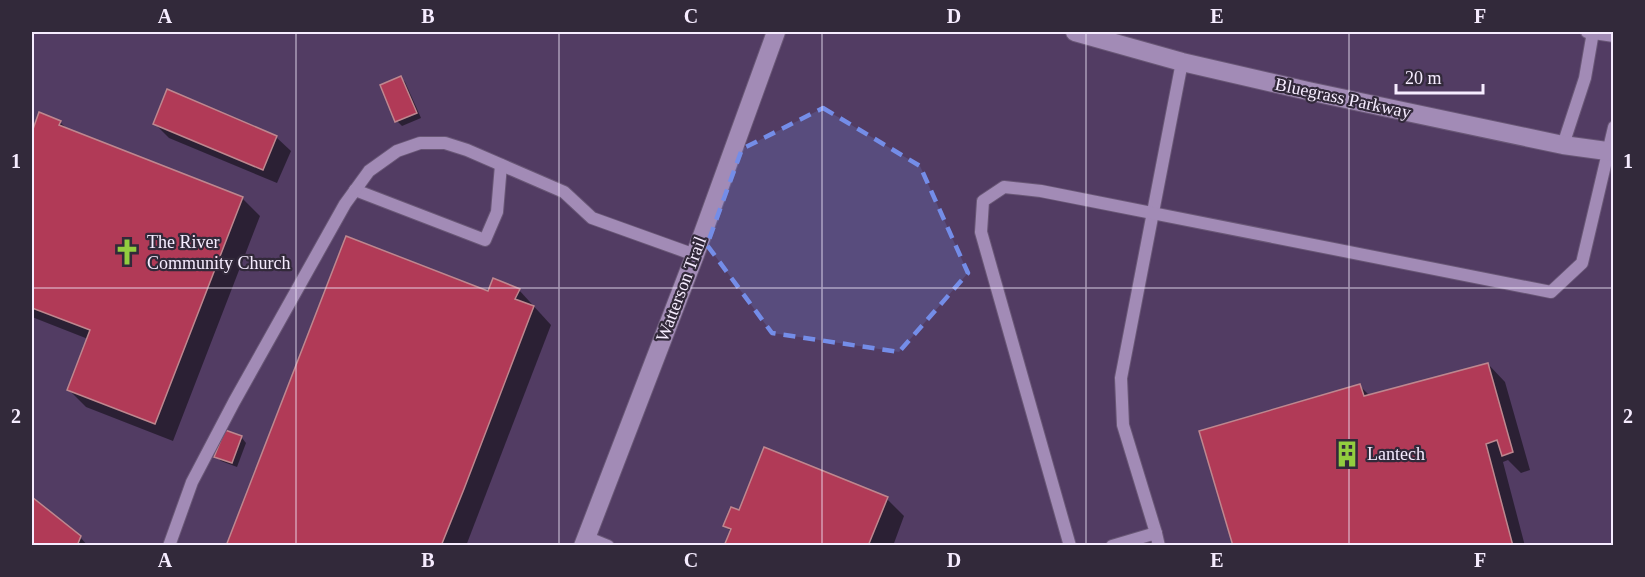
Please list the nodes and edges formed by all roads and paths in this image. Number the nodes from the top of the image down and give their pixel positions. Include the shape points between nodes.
1 (776, 32) edge
2 (1075, 32) edge
3 (1591, 32) edge
4 (1614, 36) edge
5 (1182, 62) junction
6 (1614, 127) edge
7 (1563, 145) junction
8 (1611, 151) edge
9 (501, 165) junction
10 (355, 190) junction
11 (1154, 213) junction
12 (695, 255) junction
13 (1158, 540) edge
14 (584, 541) edge
15 (169, 546) edge
16 (608, 546) edge
17 (1070, 546) edge
18 (1112, 546) edge

1 - 12 street, Watterson Trail
2 - 5 street, Bluegrass Parkway
3 - 4 lane
3 - 7 lane via 1585,78
5 - 7 street, Bluegrass Parkway
5 - 11 lane
6 - 8 lane
7 - 8 street, Bluegrass Parkway
8 - 11 lane via 1582,263 1551,292
9 - 10 lane via 445,143 420,143 397,151 369,171
9 - 10 lane via 497,212 485,240
9 - 12 lane via 564,192 592,218
10 - 15 lane via 192,482
11 - 13 lane via 1121,378 1123,425
11 - 17 lane via 1004,187 983,201 981,232
12 - 14 street, Watterson Trail
13 - 18 lane
14 - 16 lane

